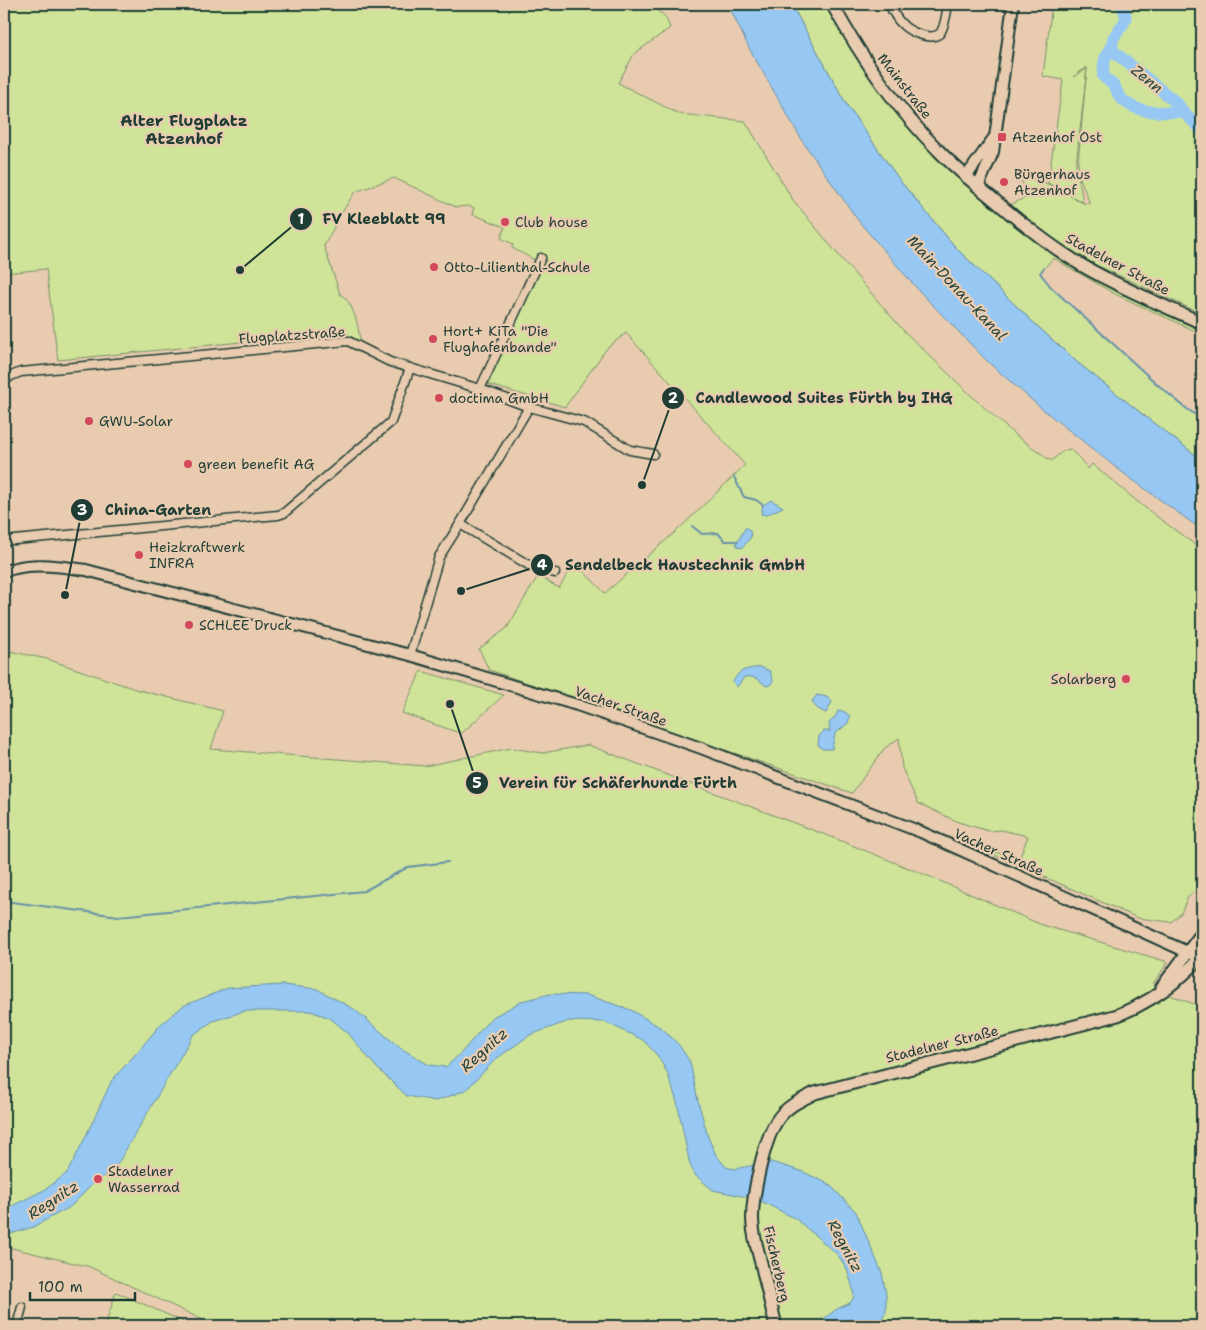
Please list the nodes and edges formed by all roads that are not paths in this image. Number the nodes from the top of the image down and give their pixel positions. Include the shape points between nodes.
1 (832, 4) edge
2 (889, 4) edge
3 (948, 4) edge
4 (1013, 4) edge
5 (994, 138) junction
6 (966, 177) junction
7 (978, 187) junction
8 (541, 258) dead end
9 (1202, 323) edge
10 (410, 368) junction
11 (4, 381) edge
12 (480, 389) junction
13 (529, 407) junction
14 (653, 454) dead end
15 (460, 524) junction
16 (4, 541) edge
17 (4, 571) edge
18 (555, 573) dead end
19 (410, 655) junction
20 (1202, 934) edge
21 (1188, 952) junction
22 (1201, 957) edge
23 (1154, 996) junction
24 (752, 1208) joint
25 (22, 1306) dead end
26 (17, 1326) edge
27 (776, 1326) edge

1 - 6 main road, Mainstraße via 860,52 902,111
2 - 3 street via 901,24 911,31 933,36 942,30
4 - 5 street
5 - 6 street
5 - 7 street via 993,152
6 - 7 main road, Stadelner Straße
7 - 9 main road, Stadelner Straße via 1050,245 1085,267
8 - 12 street
10 - 11 street, Flugplatzstraße via 385,360 348,341 21,372
10 - 12 street, Flugplatzstraße
10 - 16 street via 391,422 284,513
12 - 13 street, Flugplatzstraße
13 - 14 street, Flugplatzstraße via 584,422 630,450
13 - 15 street
15 - 18 street via 532,567
15 - 19 street via 439,557
17 - 19 street, Vacher Straße via 26,566 86,570
19 - 21 street, Vacher Straße via 577,705 796,783 921,832
20 - 21 main road, Stadelner Straße
21 - 22 street, Vacher Straße
21 - 23 main road, Stadelner Straße
22 - 23 main road, Stadelner Straße via 1170,987
23 - 24 main road, Stadelner Straße via 1118,1015 815,1093 792,1104 778,1119 771,1133
24 - 27 main road, Fischerberg via 755,1242
25 - 26 street

